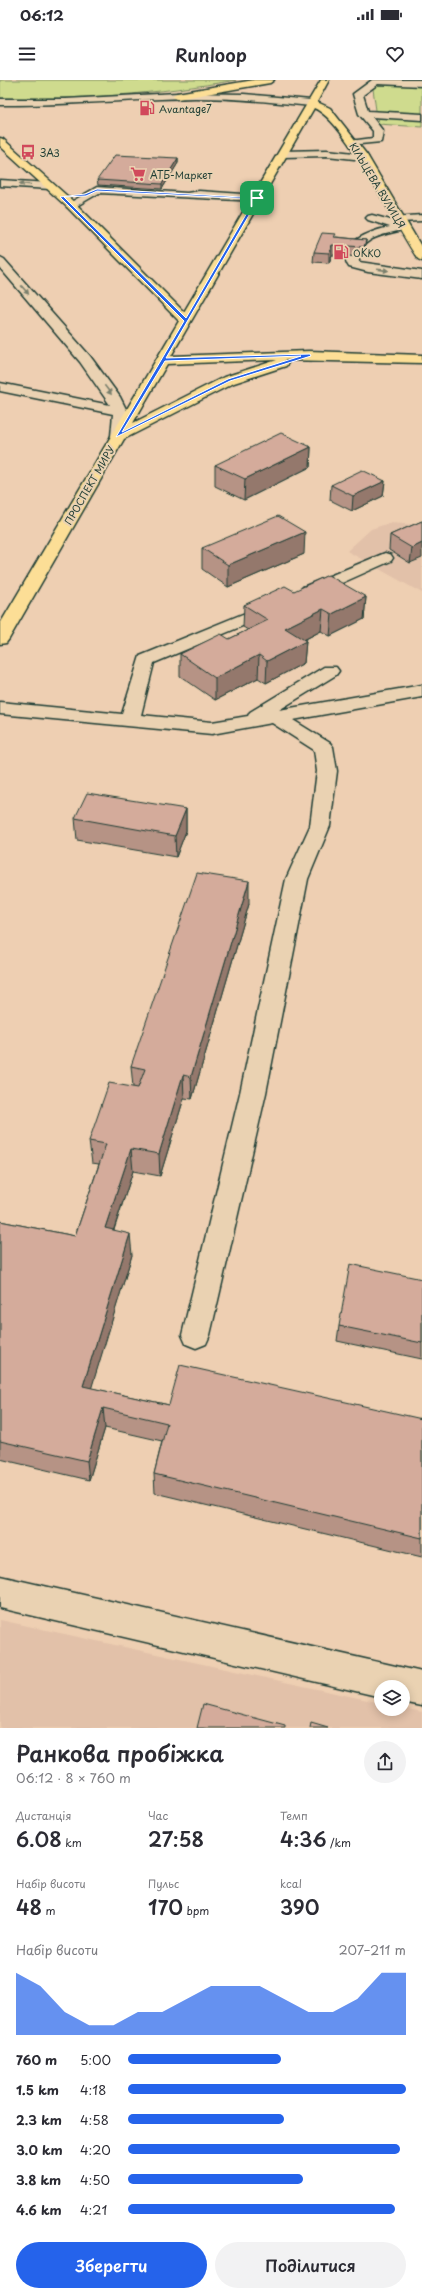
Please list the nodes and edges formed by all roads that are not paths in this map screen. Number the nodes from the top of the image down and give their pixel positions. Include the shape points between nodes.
1 (270, 80) edge
2 (325, 80) edge
3 (422, 83) edge
4 (177, 96) junction
5 (199, 96) junction
6 (127, 99) junction
7 (0, 102) edge
8 (311, 102) junction
9 (364, 114) junction
10 (422, 117) edge
11 (0, 141) edge
12 (353, 143) junction
13 (283, 154) junction
14 (363, 157) junction
15 (23, 162) junction
16 (0, 180) edge
17 (0, 183) edge
18 (50, 186) junction
19 (85, 190) junction
20 (62, 197) junction
21 (257, 198) junction
22 (71, 205) junction
23 (372, 218) dead end
24 (422, 218) edge
25 (400, 223) junction
26 (422, 257) edge
27 (0, 261) edge
28 (422, 275) edge
29 (186, 321) junction
30 (310, 355) junction
31 (421, 358) edge
32 (163, 360) junction
33 (0, 387) edge
34 (120, 411) junction
35 (118, 436) junction
36 (385, 558) dead end
37 (0, 639) edge
38 (330, 671) dead end
39 (422, 691) edge
40 (0, 708) edge
41 (275, 717) junction
42 (130, 720) junction
43 (248, 722) junction
44 (196, 1335) dead end
45 (0, 1592) edge
46 (422, 1689) edge

1 - 4 main road
2 - 8 main road, ПРОСПЕКТ МИРУ
3 - 9 street via 388,80 371,83 358,94
4 - 5 street
4 - 6 street
5 - 6 street via 186,103 170,106 134,103
5 - 8 street
6 - 7 street via 65,103
8 - 12 main road, КІЛЬЦЕВА ВУЛИЦЯ via 327,110
8 - 13 main road, ПРОСПЕКТ МИРУ
9 - 10 street
9 - 12 street via 378,131 378,140
11 - 15 main road
12 - 14 main road, КІЛЬЦЕВА ВУЛИЦЯ
13 - 14 street via 326,153
13 - 21 main road, ПРОСПЕКТ МИРУ
14 - 25 main road, КІЛЬЦЕВА ВУЛИЦЯ
15 - 16 street via 22,169
15 - 18 main road
18 -> 17 street
18 - 20 main road
19 - 20 street
19 - 21 street
19 - 22 street
20 - 22 main road
21 - 29 main road, ПРОСПЕКТ МИРУ
22 - 29 main road
23 - 25 street
24 - 25 street
25 - 26 main road, КІЛЬЦЕВА ВУЛИЦЯ
25 -> 28 street via 361,240 353,248 353,264
27 -> 34 street via 85,359 113,397
29 - 32 main road, ПРОСПЕКТ МИРУ
30 - 31 main road
30 - 32 main road
30 - 35 main road via 229,380
32 - 35 main road, ПРОСПЕКТ МИРУ
33 - 34 street
34 - 35 street
35 - 37 main road, ПРОСПЕКТ МИРУ
36 - 42 street via 146,660
38 - 43 street
39 - 41 street
40 - 42 street
41 - 43 street
41 - 44 street via 323,747 327,771 320,826 297,879 255,1080
42 - 43 street via 212,728
45 - 46 street

